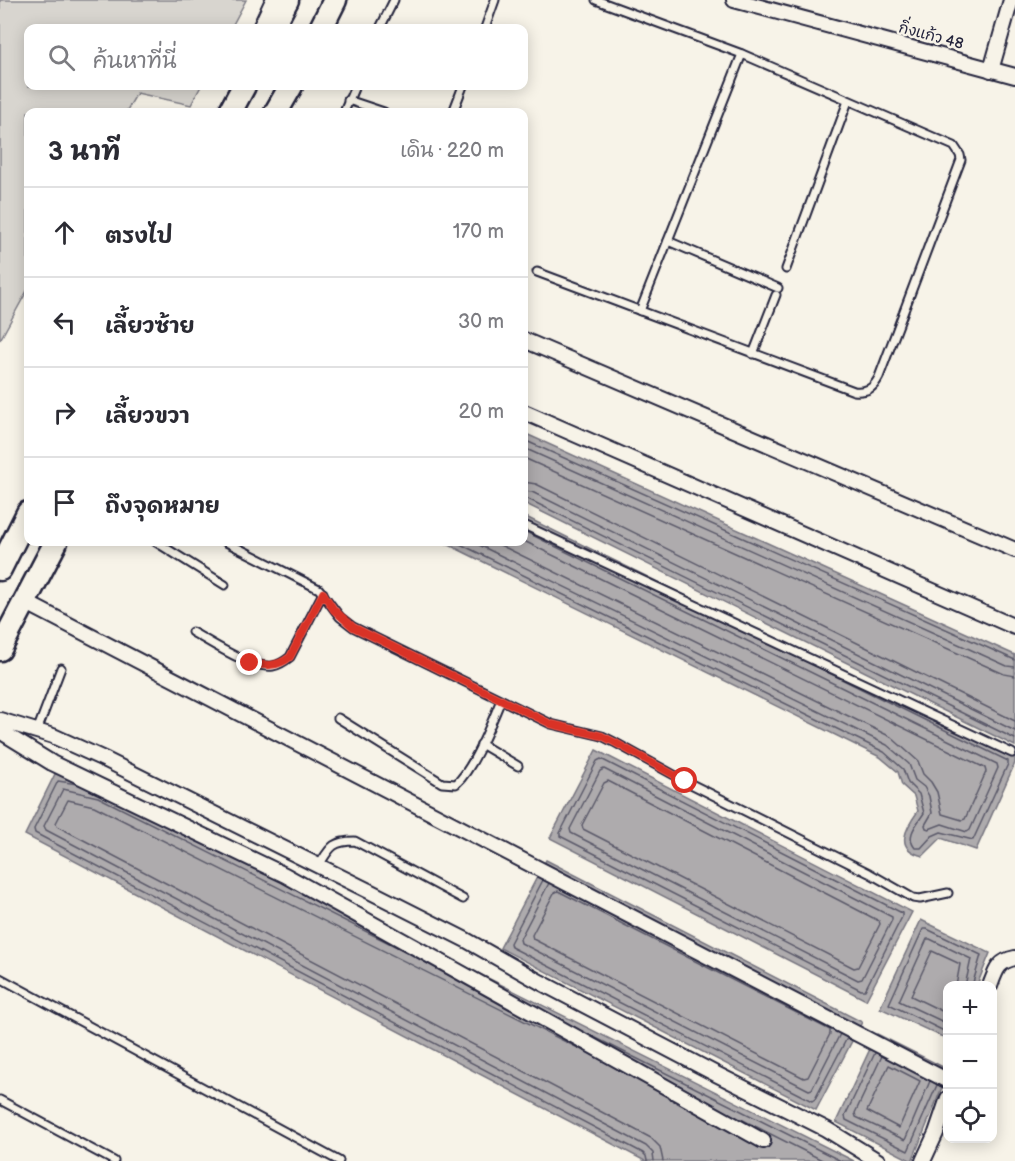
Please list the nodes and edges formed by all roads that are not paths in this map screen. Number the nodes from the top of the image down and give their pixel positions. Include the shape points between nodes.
1 (273, 0) edge
2 (286, 0) edge
3 (335, 0) edge
4 (394, 0) edge
5 (495, 0) edge
6 (596, 0) edge
7 (734, 0) edge
8 (1011, 0) edge
9 (262, 24) edge
10 (274, 24) edge
11 (323, 24) edge
12 (382, 24) edge
13 (486, 24) edge
14 (742, 54) junction
15 (991, 70) junction
16 (1015, 76) edge
17 (231, 90) edge
18 (242, 90) edge
19 (289, 90) edge
20 (353, 90) edge
21 (461, 90) edge
22 (348, 100) junction
23 (848, 101) junction
24 (223, 108) edge
25 (232, 108) edge
26 (278, 108) edge
27 (345, 108) edge
28 (372, 108) edge
29 (455, 108) edge
30 (668, 241) junction
31 (786, 269) dead end
32 (537, 272) dead end
33 (639, 311) junction
34 (528, 342) edge
35 (753, 354) junction
36 (528, 414) edge
37 (24, 521) edge
38 (528, 527) edge
39 (54, 546) edge
40 (162, 546) edge
41 (237, 546) edge
42 (1015, 550) edge
43 (0, 568) edge
44 (225, 585) dead end
45 (323, 593) junction
46 (25, 602) junction
47 (1015, 627) edge
48 (192, 632) dead end
49 (0, 649) edge
50 (61, 668) dead end
51 (501, 700) junction
52 (338, 718) dead end
53 (0, 720) edge
54 (37, 731) junction
55 (0, 732) edge
56 (481, 744) junction
57 (1012, 753) dead end
58 (518, 766) dead end
59 (318, 867) junction
60 (948, 893) dead end
61 (463, 899) dead end
62 (1015, 958) edge
63 (0, 978) edge
64 (992, 981) edge
65 (943, 1078) edge
66 (0, 1100) edge
67 (943, 1113) edge
68 (763, 1141) dead end
69 (114, 1161) edge
70 (339, 1161) edge
71 (878, 1161) edge
72 (922, 1161) edge

1 - 9 street
2 - 10 main road
3 - 11 main road
4 - 12 lane
5 - 13 lane
6 - 14 lane
7 - 15 street, กิ่งแก้ว 48
8 - 15 street
14 - 23 lane
14 - 30 lane
15 - 16 street, กิ่งแก้ว 48
17 - 24 street
18 - 25 main road
19 - 26 main road
20 - 22 lane
21 - 29 lane
22 - 27 lane
22 - 28 lane
23 - 31 lane
23 - 35 lane via 958,149 961,160 879,377 871,389 854,391
30 - 33 lane
30 - 35 lane via 777,292
32 - 33 lane
33 - 35 lane
34 - 42 street
36 - 47 street
37 - 43 main road
38 - 57 lane
39 - 46 main road
40 - 44 lane
41 - 45 lane
45 - 48 lane via 290,657 273,666 250,663
45 - 51 lane via 353,627
46 - 49 main road
46 - 65 street
50 - 54 lane
51 - 56 lane
51 - 60 lane via 562,728 602,736 913,898
52 - 56 lane via 450,785 462,779
53 - 54 street
54 - 59 street via 106,760
55 - 68 street via 52,763 285,875
56 - 58 lane
59 - 61 lane via 332,846 340,841 355,841
59 - 71 street via 466,940 826,1129
62 - 64 street via 1003,960
63 - 70 lane
66 - 69 lane
67 - 72 street

